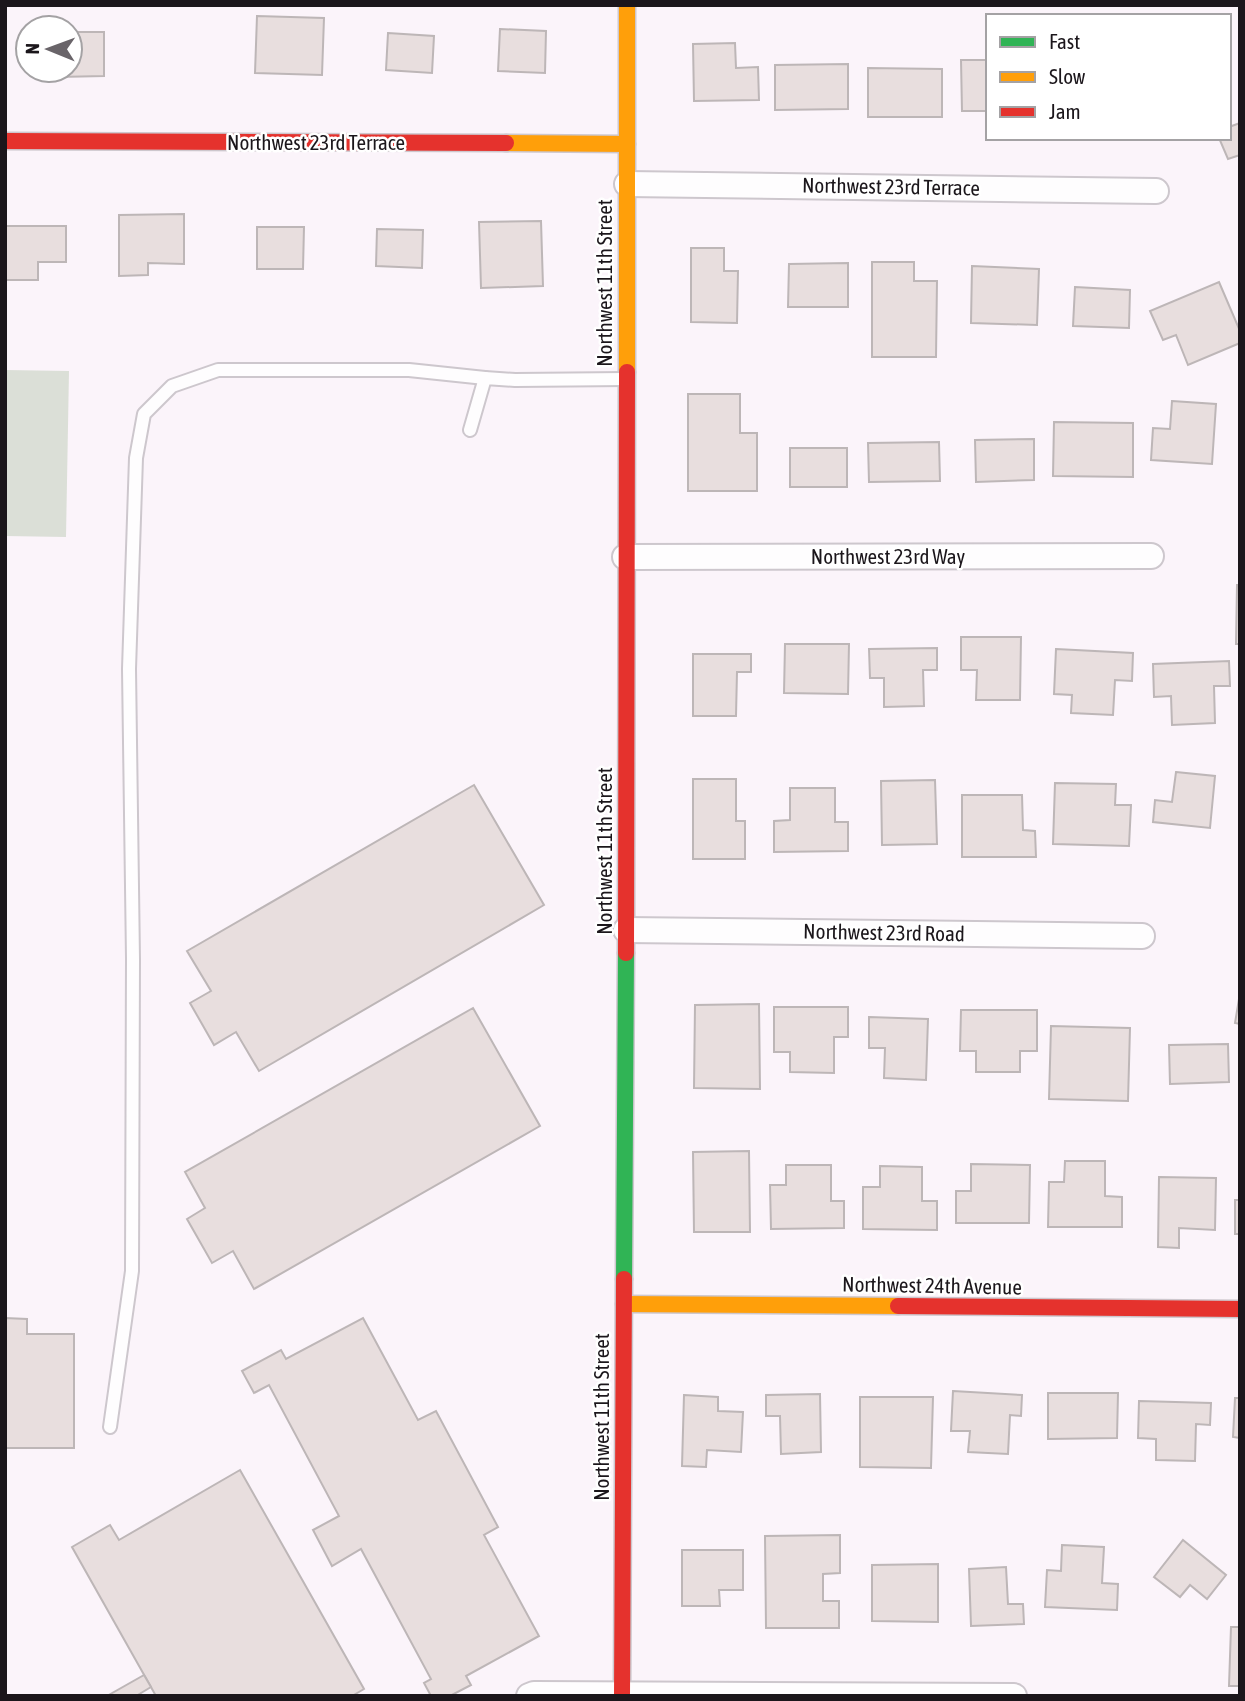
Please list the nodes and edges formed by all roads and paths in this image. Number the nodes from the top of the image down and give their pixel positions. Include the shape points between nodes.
1 (627, 5) edge
2 (5, 141) edge
3 (628, 144) junction
4 (627, 184) junction
5 (1156, 191) dead end
6 (485, 378) junction
7 (626, 379) junction
8 (470, 430) dead end
9 (1151, 556) dead end
10 (625, 558) junction
11 (626, 930) junction
12 (1142, 936) dead end
13 (624, 1304) junction
14 (1240, 1309) edge
15 (110, 1427) dead end
16 (622, 1695) edge
17 (528, 1696) edge
18 (1014, 1696) edge

1 - 3 street, Northwest 11th Street
2 - 3 street, Northwest 23rd Terrace
3 - 4 street, Northwest 11th Street
4 - 5 street, Northwest 23rd Terrace
4 - 7 street, Northwest 11th Street
6 - 7 lane
6 - 8 lane
6 - 15 lane via 409,370 218,370 172,386 144,414 136,458 129,669 132,1271
7 - 10 street, Northwest 11th Street
9 - 10 street, Northwest 23rd Way
10 - 11 street, Northwest 11th Street
11 - 12 street, Northwest 23rd Road
11 - 13 street, Northwest 11th Street
13 - 14 street, Northwest 24th Avenue
13 - 16 street, Northwest 11th Street
16 - 17 street
16 - 18 street

